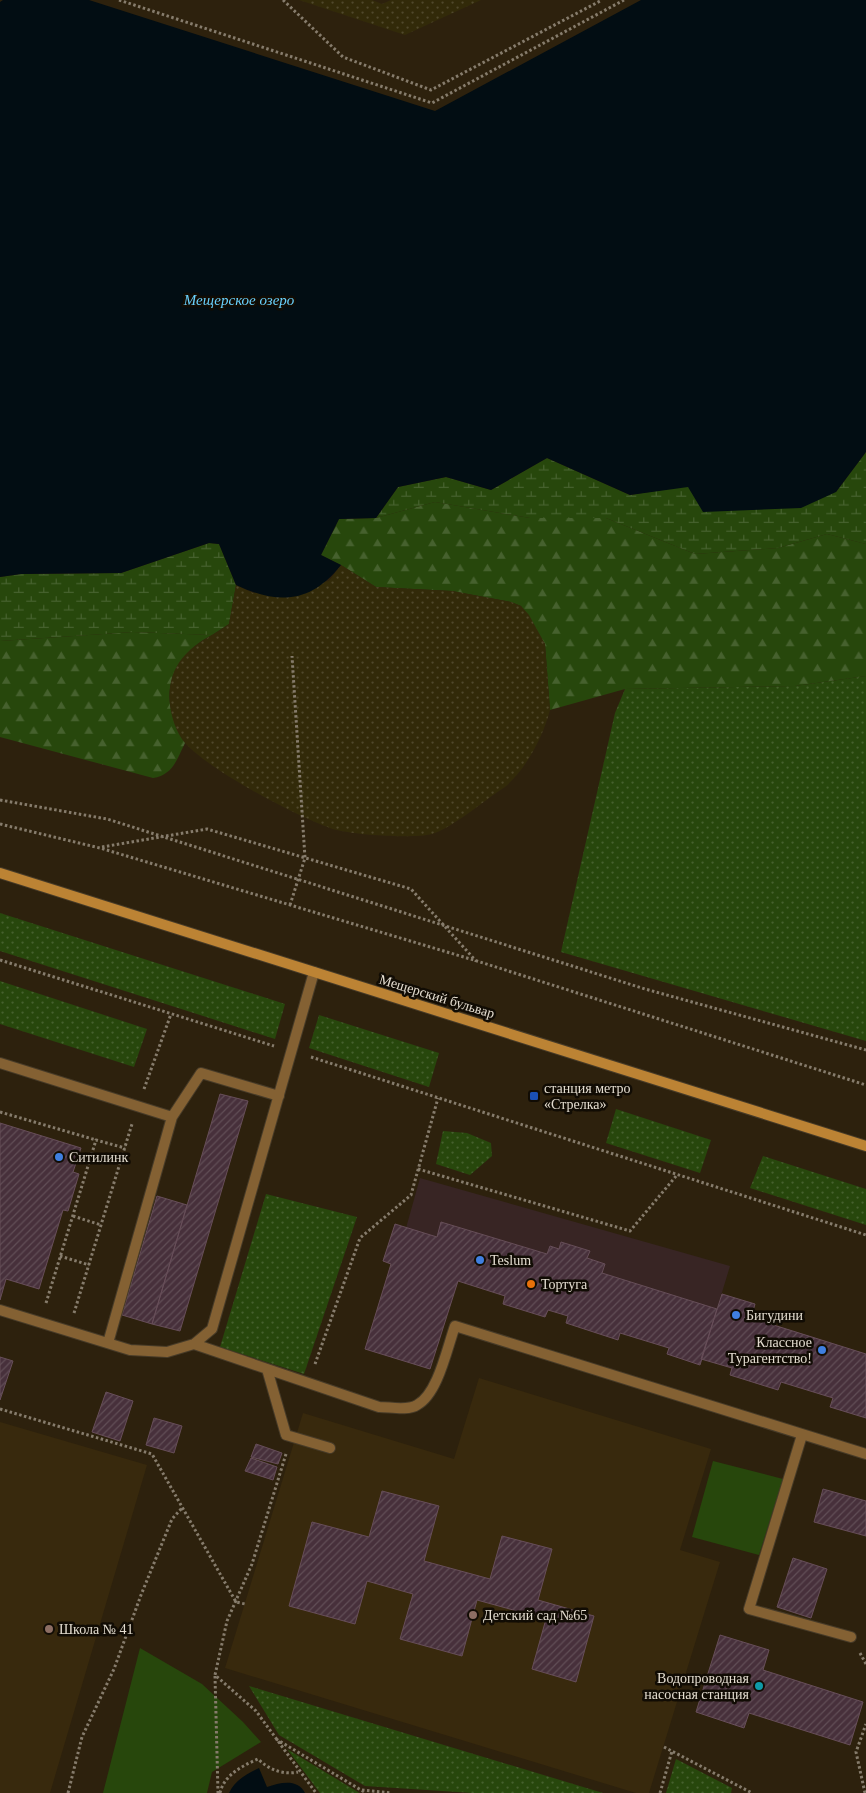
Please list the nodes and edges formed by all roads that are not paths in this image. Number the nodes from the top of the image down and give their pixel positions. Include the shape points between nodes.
1 (0, 873) edge
2 (314, 972) junction
3 (0, 1063) edge
4 (279, 1096) junction
5 (172, 1117) junction
6 (866, 1146) edge
7 (0, 1310) edge
8 (108, 1343) junction
9 (194, 1344) junction
10 (267, 1369) junction
11 (802, 1434) junction
12 (330, 1448) dead end
13 (866, 1454) edge
14 (851, 1637) dead end

1 - 2 main road, Мещерский бульвар
2 - 4 lane
2 - 6 main road, Мещерский бульвар
3 - 5 lane
4 - 5 lane via 201,1073
4 - 9 lane via 212,1329
5 - 8 lane
7 - 8 lane
8 - 9 lane via 130,1350 166,1352
9 - 10 lane
10 - 11 lane via 379,1407 416,1406 432,1394 455,1326
10 - 12 lane via 286,1435
11 - 13 lane
11 - 14 lane via 749,1609

